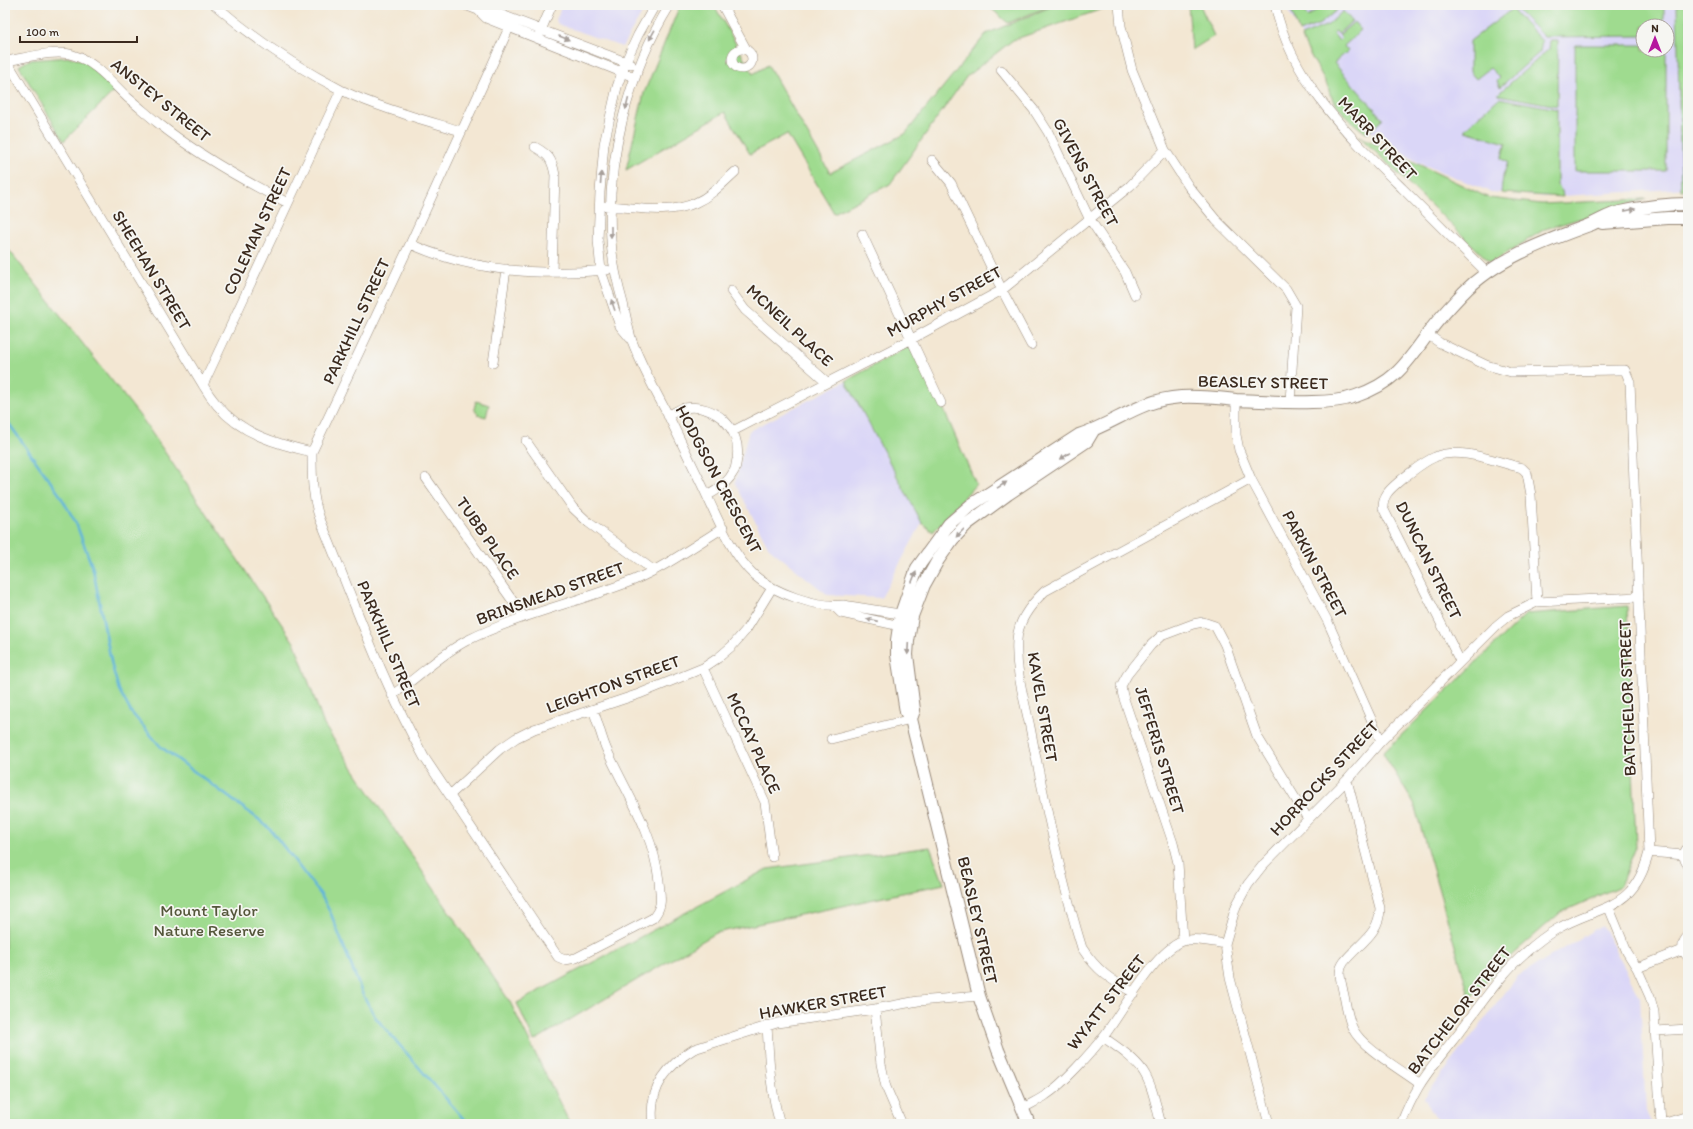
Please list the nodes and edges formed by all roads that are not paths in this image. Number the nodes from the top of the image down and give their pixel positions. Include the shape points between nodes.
1 (215, 5) edge
2 (465, 5) edge
3 (552, 5) edge
4 (654, 5) edge
5 (670, 5) edge
6 (722, 5) edge
7 (1119, 5) edge
8 (1275, 5) edge
9 (511, 23) junction
10 (542, 30) junction
11 (538, 39) junction
12 (746, 49) dead end
13 (6, 59) edge
14 (626, 61) junction
15 (638, 66) junction
16 (1001, 70) dead end
17 (622, 72) junction
18 (634, 77) junction
19 (341, 90) junction
20 (461, 131) junction
21 (535, 147) dead end
22 (1165, 150) junction
23 (932, 160) dead end
24 (734, 172) dead end
25 (288, 203) junction
26 (1688, 204) edge
27 (599, 205) junction
28 (611, 206) junction
29 (1089, 218) junction
30 (1688, 218) edge
31 (1593, 223) junction
32 (862, 234) dead end
33 (410, 244) junction
34 (506, 269) junction
35 (614, 270) junction
36 (601, 271) junction
37 (552, 272) junction
38 (1487, 273) junction
39 (1002, 290) junction
40 (731, 291) dead end
41 (1134, 295) dead end
42 (1427, 334) junction
43 (631, 339) junction
44 (910, 340) junction
45 (1031, 345) dead end
46 (493, 363) dead end
47 (828, 382) junction
48 (203, 385) junction
49 (1236, 400) junction
50 (1290, 402) junction
51 (941, 403) dead end
52 (668, 416) junction
53 (733, 430) junction
54 (526, 441) dead end
55 (312, 452) junction
56 (426, 478) dead end
57 (1251, 479) junction
58 (707, 496) junction
59 (723, 528) junction
60 (653, 570) junction
61 (772, 588) junction
62 (1639, 596) junction
63 (1538, 602) junction
64 (524, 617) junction
65 (906, 621) junction
66 (1460, 661) junction
67 (703, 668) junction
68 (392, 695) junction
69 (593, 710) junction
70 (911, 719) junction
71 (831, 739) dead end
72 (1381, 741) junction
73 (1347, 780) junction
74 (450, 795) junction
75 (1308, 819) junction
76 (1686, 851) edge
77 (1649, 852) junction
78 (772, 857) dead end
79 (1688, 865) edge
80 (1609, 908) junction
81 (1688, 936) edge
82 (1183, 941) junction
83 (1225, 944) junction
84 (1685, 953) edge
85 (1637, 968) junction
86 (1134, 993) junction
87 (979, 996) junction
88 (875, 1009) junction
89 (767, 1026) junction
90 (1688, 1029) edge
91 (1656, 1031) junction
92 (1103, 1037) junction
93 (1420, 1084) junction
94 (1022, 1109) junction
95 (1688, 1116) edge
96 (653, 1124) edge
97 (780, 1124) edge
98 (902, 1124) edge
99 (1029, 1124) edge
100 (1161, 1124) edge
101 (1269, 1124) edge
102 (1401, 1124) edge
103 (1662, 1124) edge

1 - 19 street via 282,55
2 - 9 street via 478,10 489,10
3 - 10 street
4 - 14 street, HODGSON CRESCENT
5 -> 15 street, HODGSON CRESCENT
6 - 12 street
7 - 22 street via 1121,26 1132,70
8 - 38 street, MARR STREET via 1286,39 1299,67 1320,100 1355,141
9 - 10 street
9 - 11 street
9 - 20 street, PARKHILL STREET
10 - 11 street
10 -> 14 street
11 - 17 street
13 - 25 street, ANSTEY STREET via 57,53 72,54 85,60 188,145 254,187
13 - 48 street, SHEEHAN STREET
14 - 15 street
14 - 17 street, HODGSON CRESCENT
15 - 18 street, HODGSON CRESCENT
16 - 29 street, GIVENS STREET via 1048,132
17 - 18 street
27 -> 17 street, HODGSON CRESCENT via 604,144
18 -> 28 street, HODGSON CRESCENT via 616,146
19 - 20 street via 378,105
19 - 25 street, COLEMAN STREET
20 - 33 street, PARKHILL STREET
21 - 37 street via 546,153 552,161 555,175
22 - 29 street, MURPHY STREET via 1130,186
22 - 50 street via 1189,187 1216,220 1286,289 1296,306
23 - 39 street via 951,183
24 - 28 street via 704,198 681,207 658,209
25 - 48 street, COLEMAN STREET
31 -> 26 main road, BEASLEY STREET via 1618,213 1656,205
27 - 28 street
27 - 36 street, HODGSON CRESCENT via 598,240
28 -> 35 street, HODGSON CRESCENT via 610,240
29 - 39 street, MURPHY STREET
29 - 41 street, GIVENS STREET via 1125,272
30 - 31 main road, BEASLEY STREET
31 - 38 main road, BEASLEY STREET via 1527,250
32 - 44 street
33 - 34 street via 444,257
33 - 55 street, PARKHILL STREET
34 - 37 street
34 - 46 street
35 - 36 street
35 - 43 street, HODGSON CRESCENT
36 - 37 street
43 -> 36 street, HODGSON CRESCENT via 620,326
38 - 42 main road, BEASLEY STREET via 1464,292
39 - 44 street, MURPHY STREET
39 - 45 street
40 - 47 street, MCNEIL PLACE via 745,310
42 - 50 main road, BEASLEY STREET via 1401,369 1376,388 1354,397 1330,402
42 - 62 street, BATCHELOR STREET via 1486,365 1511,372 1625,370 1630,382
43 - 52 street, HODGSON CRESCENT via 645,373
44 - 47 street, MURPHY STREET
44 - 51 street
47 - 53 street, MURPHY STREET
48 - 55 street, SHEEHAN STREET via 217,406 234,422 257,436 280,445
49 - 50 main road, BEASLEY STREET
49 - 57 street, PARKIN STREET via 1237,442
49 - 65 main road, BEASLEY STREET via 1181,397 1154,401 1093,431 1087,441 1008,494 968,524 952,540 930,572
52 - 53 street via 684,408 700,408 718,414
52 - 58 street, HODGSON CRESCENT
53 - 58 street via 737,443 734,470 724,485
54 - 60 street via 573,508 589,523
55 - 68 street, PARKHILL STREET via 315,503
56 - 64 street, TUBB PLACE
57 - 72 street, PARKIN STREET via 1327,620
57 - 86 street, KAVEL STREET via 1045,591 1032,604 1022,620 1016,638 1016,659 1040,782 1082,948 1100,972
58 - 59 street, HODGSON CRESCENT
59 - 60 street, BRINSMEAD STREET
59 - 61 street, HODGSON CRESCENT via 738,557 754,575
60 - 64 street, BRINSMEAD STREET
61 - 65 street, HODGSON CRESCENT via 797,598 834,606 841,613
61 - 67 street, LEIGHTON STREET via 746,630 732,646
62 - 63 street, HORROCKS STREET
62 - 77 street, BATCHELOR STREET
63 - 66 street, HORROCKS STREET via 1508,616 1496,625
63 - 66 street, DUNCAN STREET via 1528,473 1522,468 1463,453 1447,453 1420,466 1387,491 1383,508
64 - 68 street, BRINSMEAD STREET via 491,629 448,652 411,683
65 - 70 main road, BEASLEY STREET via 907,655 914,710
66 - 72 street, HORROCKS STREET
67 - 69 street, LEIGHTON STREET
67 - 78 street, MCCAY PLACE via 765,802
68 - 74 street, PARKHILL STREET via 424,757
69 - 74 street, LEIGHTON STREET via 534,729 516,738 500,749
69 - 74 street, PARKHILL STREET via 606,747 653,846 661,899 660,909 653,918 576,958 565,960 558,957
70 - 71 street
70 - 87 main road, BEASLEY STREET
72 - 73 street, HORROCKS STREET
73 - 75 street, HORROCKS STREET
73 - 93 street via 1380,908 1377,926 1344,962 1339,972 1348,1015 1362,1043
75 - 82 street, JEFFERIS STREET via 1257,736 1215,626 1203,622 1161,636 1127,674 1121,686 1178,863
75 - 83 street, HORROCKS STREET via 1248,884 1236,906
76 - 77 street
76 - 79 street via 1684,859
77 - 80 street, BATCHELOR STREET via 1637,883 1624,898
80 - 85 street via 1627,952
80 - 93 street, BATCHELOR STREET via 1557,929 1524,954 1482,1003
81 - 84 street via 1683,942
82 - 83 street
82 - 86 street, WYATT STREET via 1161,957
83 - 101 street, HORROCKS STREET via 1230,978
84 - 85 street
85 - 91 street via 1654,1012
86 - 92 street, WYATT STREET
87 - 88 street, HAWKER STREET via 918,1001
87 - 94 main road, BEASLEY STREET
88 - 89 street, HAWKER STREET
88 - 98 street via 886,1087
89 - 96 street, HAWKER STREET via 685,1054 662,1078 655,1092
89 - 97 street via 773,1100
90 - 91 street
91 - 103 street
92 - 94 street, WYATT STREET via 1048,1094
92 - 100 street via 1132,1059 1143,1072
93 - 102 street, BATCHELOR STREET
94 - 99 main road, BEASLEY STREET
95 - 103 street

